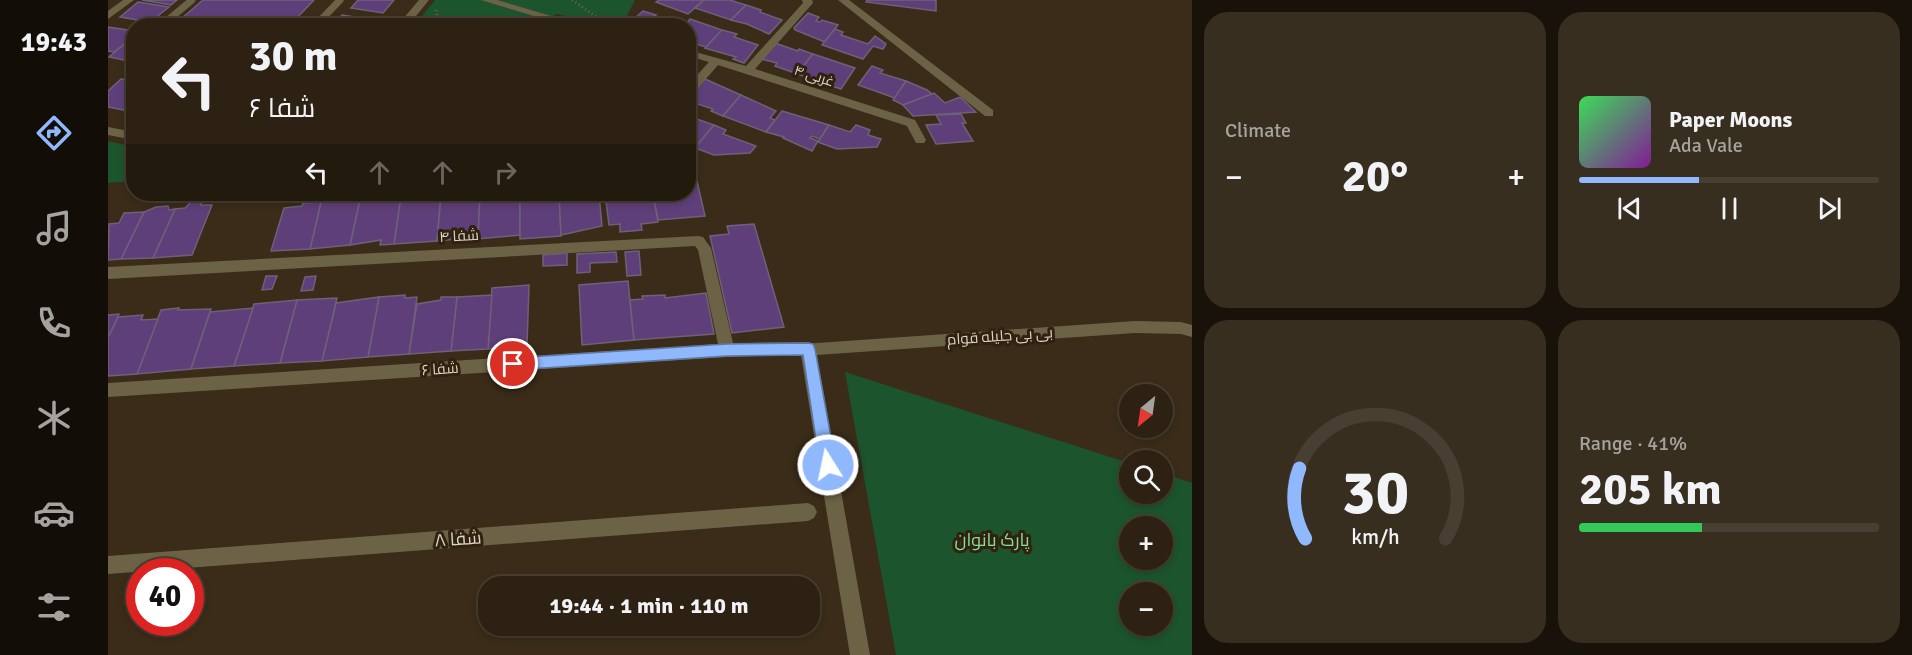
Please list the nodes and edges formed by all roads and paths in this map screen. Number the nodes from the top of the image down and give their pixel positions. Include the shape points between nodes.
1 (129, 0) edge
2 (192, 0) edge
3 (340, 0) edge
4 (424, 0) edge
5 (486, 0) edge
6 (572, 0) edge
7 (807, 0) edge
8 (843, 0) edge
9 (435, 9) dead end
10 (108, 16) edge
11 (170, 18) edge
12 (323, 18) edge
13 (409, 18) edge
14 (437, 18) edge
15 (551, 18) edge
16 (598, 18) edge
17 (696, 55) edge
18 (717, 60) junction
19 (748, 70) junction
20 (696, 83) edge
21 (989, 113) dead end
22 (108, 131) edge
23 (126, 134) edge
24 (920, 140) dead end
25 (108, 273) edge
26 (1192, 331) edge
27 (808, 349) junction
28 (727, 350) junction
29 (108, 390) edge
30 (808, 512) dead end
31 (108, 566) edge
32 (860, 655) edge

1 - 10 street
2 - 11 lane
3 - 12 lane
4 - 13 street
5 - 15 street
6 - 16 path
7 - 19 street
8 - 21 street
9 - 14 path
17 - 18 street, غربی ۴
18 - 19 street, غربی ۴
18 - 20 street
19 - 24 street, غربی ۴ via 911,123
22 - 23 street
25 - 28 street, شفا ۴ via 698,241 704,248
26 - 27 street, بی بی جلیله قوام via 1135,327
27 - 28 street, شفا ۶
27 - 32 street
28 - 29 street, شفا ۶
30 - 31 street, شفا ۸

